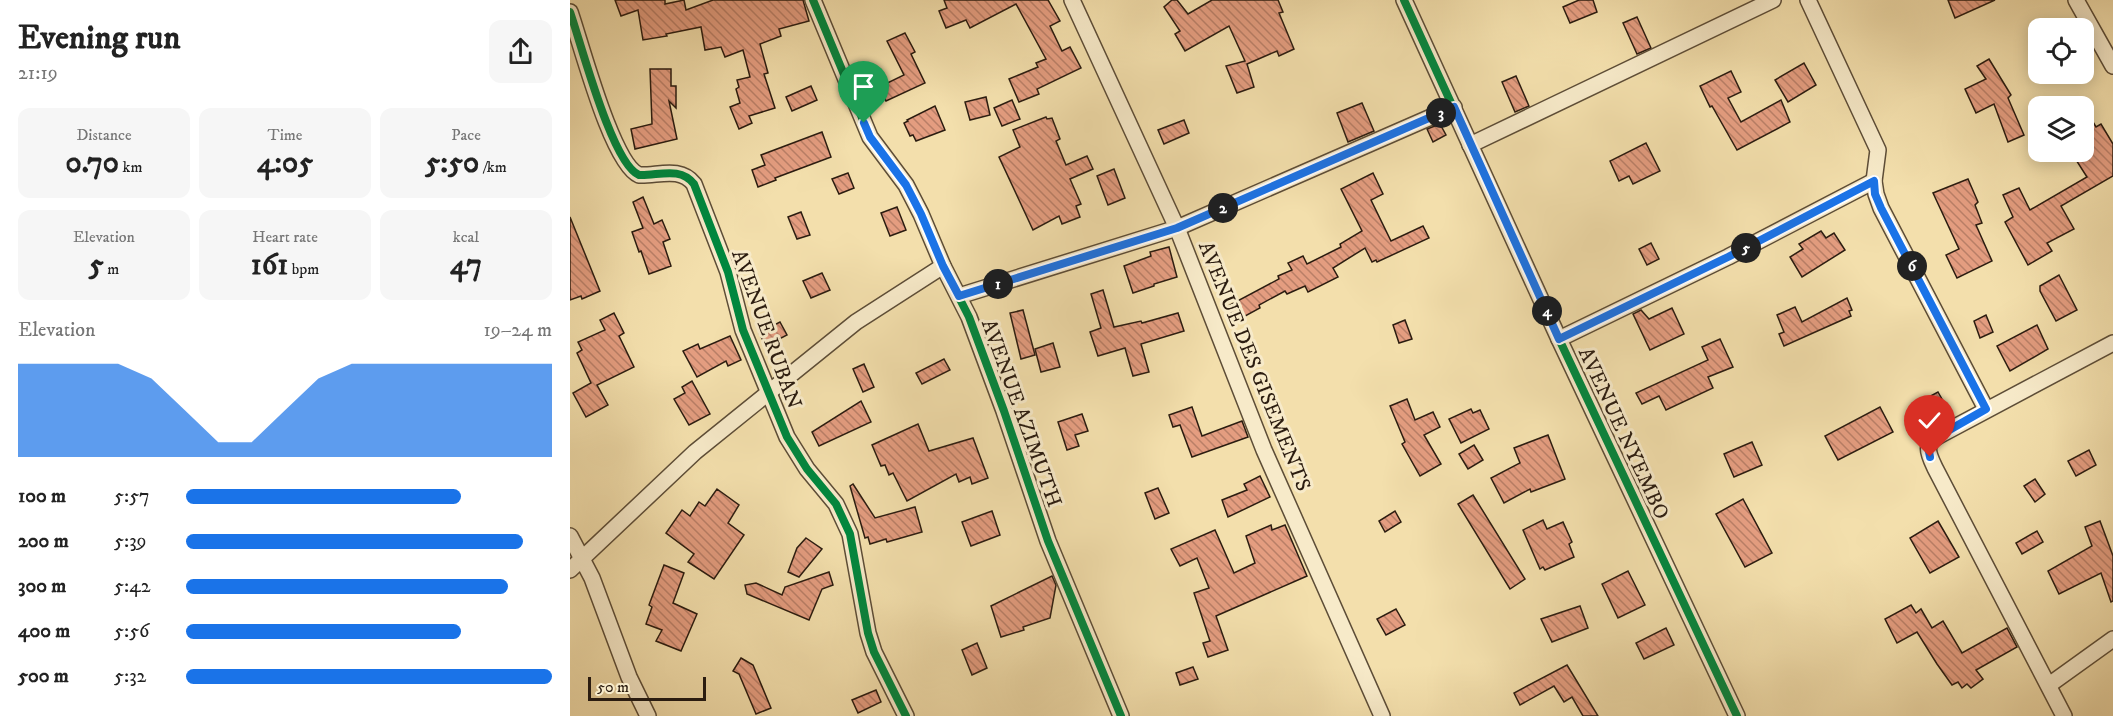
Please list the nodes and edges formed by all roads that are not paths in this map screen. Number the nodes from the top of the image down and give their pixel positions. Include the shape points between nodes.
1 (813, 0) edge
2 (1072, 0) edge
3 (1404, 0) edge
4 (1773, 0) edge
5 (1808, 0) edge
6 (2076, 0) edge
7 (570, 12) edge
8 (2113, 66) edge
9 (1454, 107) junction
10 (1470, 145) junction
11 (1874, 181) junction
12 (1177, 228) junction
13 (943, 266) junction
14 (959, 296) junction
15 (1559, 339) junction
16 (2113, 343) edge
17 (768, 394) junction
18 (1986, 409) junction
19 (570, 536) edge
20 (583, 559) junction
21 (570, 570) edge
22 (2113, 639) edge
23 (2049, 685) junction
24 (648, 716) edge
25 (906, 716) edge
26 (1121, 716) edge
27 (1382, 716) edge
28 (1737, 716) edge
29 (2064, 716) edge

1 - 13 street, AVENUE AZIMUTH via 870,137 906,185
2 - 12 street, AVENUE DES GISEMENTS
3 - 9 street, AVENUE NYEMBO
4 - 10 street
5 - 11 street via 1878,150
6 - 8 street
7 - 17 street, AVENUE RUBAN via 604,118 627,164 639,175 676,172 694,184
9 - 10 street, AVENUE NYEMBO
9 - 12 street
10 - 15 street, AVENUE NYEMBO
11 - 15 street
11 - 18 street via 1881,208
12 - 14 street
12 - 27 street, AVENUE DES GISEMENTS via 1264,450
13 - 14 street, AVENUE AZIMUTH
13 - 17 street via 856,322
14 - 26 street, AVENUE AZIMUTH via 986,359 1052,549
15 - 28 street, AVENUE NYEMBO
16 - 18 street
17 - 20 street via 695,452
17 - 25 street, AVENUE RUBAN via 795,452 844,519 868,633
18 - 23 street via 1934,438 1928,446 1935,468
19 - 20 street
20 - 21 street
20 - 24 street
22 - 23 street
23 - 29 street

